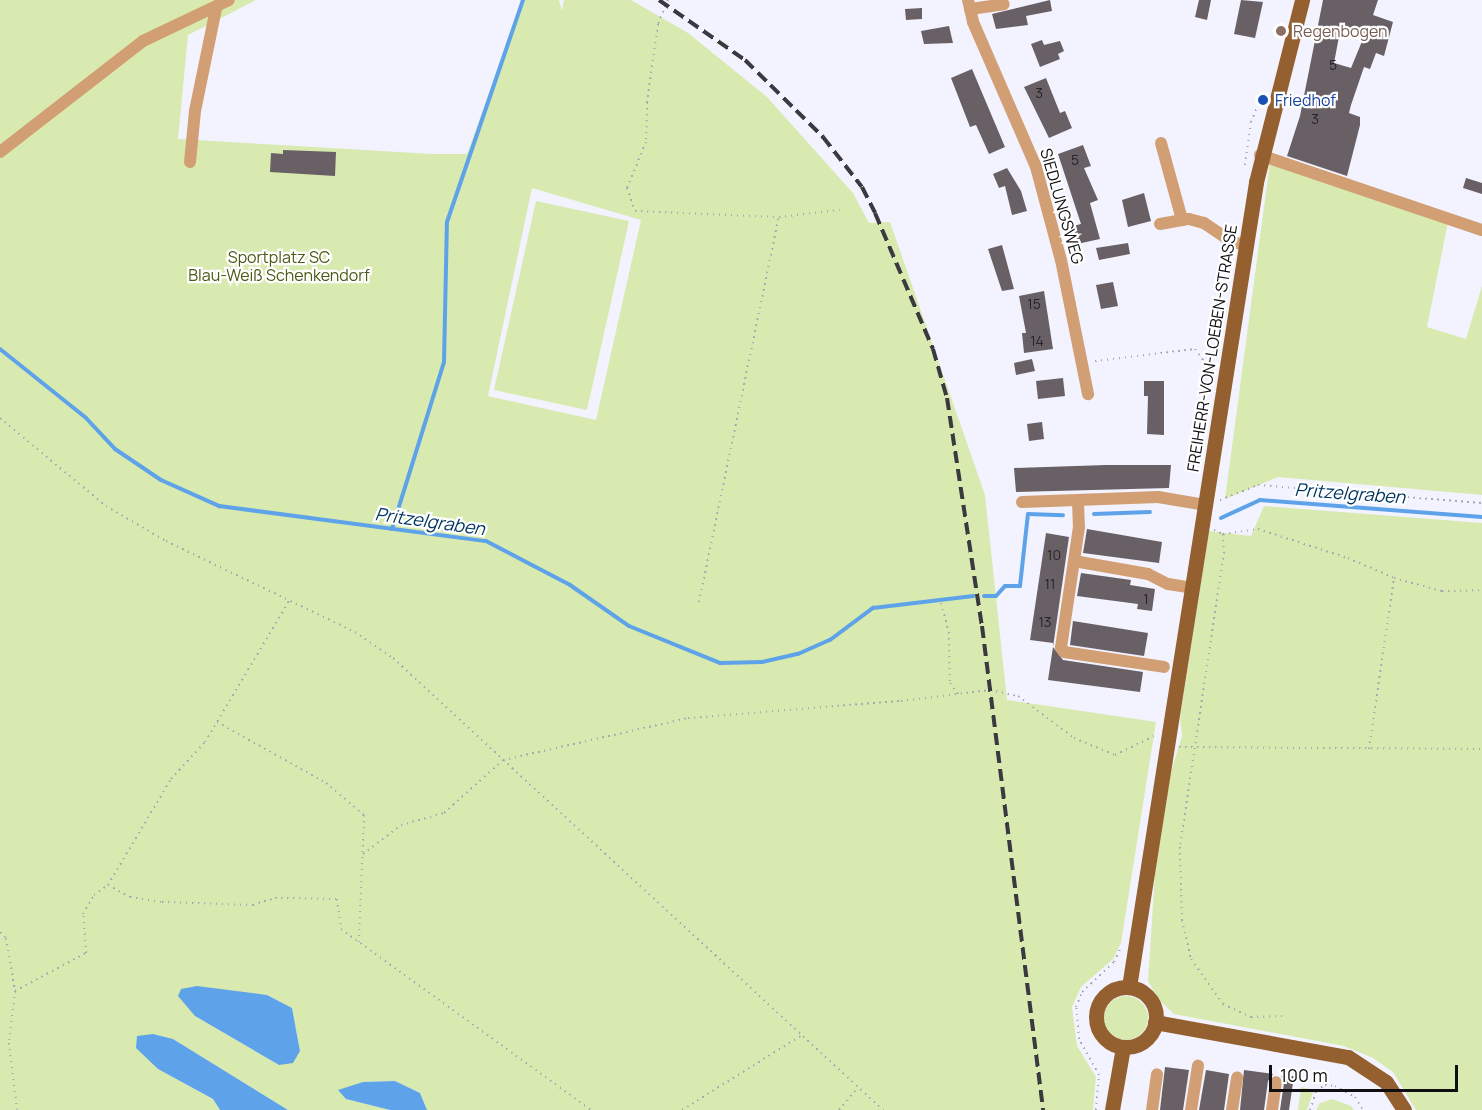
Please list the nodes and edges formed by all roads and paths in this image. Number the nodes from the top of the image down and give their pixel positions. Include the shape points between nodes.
1 (229, 0) edge
2 (668, 0) edge
3 (1302, 0) edge
4 (1004, 4) dead end
5 (969, 5) edge
6 (216, 9) junction
7 (1161, 143) dead end
8 (0, 152) edge
9 (1260, 155) junction
10 (190, 162) dead end
11 (840, 210) dead end
12 (779, 217) junction
13 (1182, 220) junction
14 (1161, 225) dead end
15 (1482, 230) edge
16 (1246, 245) junction
17 (1083, 363) junction
18 (1211, 371) dead end
19 (1088, 394) dead end
20 (0, 418) edge
21 (1078, 501) junction
22 (1022, 502) dead end
23 (1482, 503) edge
24 (1206, 505) junction
25 (1203, 525) junction
26 (1223, 534) junction
27 (1074, 561) junction
28 (1394, 578) junction
29 (1192, 588) junction
30 (1482, 590) edge
31 (289, 601) junction
32 (699, 602) dead end
33 (941, 603) dead end
34 (1164, 667) dead end
35 (958, 694) junction
36 (216, 722) junction
37 (1156, 734) dead end
38 (1168, 746) junction
39 (1369, 749) junction
40 (1482, 749) edge
41 (1194, 750) junction
42 (504, 760) junction
43 (363, 854) junction
44 (108, 885) junction
45 (0, 932) edge
46 (359, 942) junction
47 (1123, 944) dead end
48 (1129, 987) junction
49 (15, 991) junction
50 (1282, 1016) dead end
51 (1155, 1022) junction
52 (802, 1035) junction
53 (1123, 1047) junction
54 (1198, 1066) dead end
55 (1157, 1074) dead end
56 (1237, 1077) dead end
57 (1276, 1082) dead end
58 (858, 1087) junction
59 (17, 1110) edge
60 (591, 1110) edge
61 (682, 1110) edge
62 (839, 1110) edge
63 (883, 1110) edge
64 (1096, 1110) edge
65 (1112, 1110) edge
66 (1152, 1110) edge
67 (1191, 1110) edge
68 (1232, 1110) edge
69 (1272, 1110) edge
70 (1310, 1110) edge
71 (1363, 1110) edge
72 (1404, 1110) edge

1 - 6 street
2 - 12 path via 658,24 647,102 646,142 627,188 635,212
3 - 9 main road, FREIHERR-VON-LOEBEN-STRASSE
4 - 5 street
5 - 17 street, SIEDLUNGSWEG via 1036,167
6 - 8 street via 143,41
6 - 10 street via 195,111
7 - 13 street
9 - 15 street
9 - 16 main road, FREIHERR-VON-LOEBEN-STRASSE
11 - 12 path
12 - 32 path
13 - 14 street
13 - 16 street via 1204,223 1232,242
16 - 24 main road, FREIHERR-VON-LOEBEN-STRASSE
17 - 18 path via 1195,349
17 - 19 street, SIEDLUNGSWEG
20 - 31 path via 106,506 166,541
21 - 22 street
21 - 24 street via 1158,497
21 - 27 street
23 - 24 path via 1258,485
24 - 25 main road, FREIHERR-VON-LOEBEN-STRASSE
25 - 26 path
25 - 29 main road, FREIHERR-VON-LOEBEN-STRASSE
26 - 28 path via 1258,529 1348,558
26 - 41 path via 1224,552
27 - 29 street via 1148,574 1168,584
27 - 34 street via 1061,648 1064,652
28 - 30 path via 1442,591
28 - 39 path
29 - 38 main road, FREIHERR-VON-LOEBEN-STRASSE
31 - 36 path
31 - 42 path via 355,632 393,657
33 - 35 path via 949,632 950,683
35 - 37 path via 990,690 1018,696 1074,738 1115,755 1136,748
35 - 42 path via 688,718
36 - 43 path via 326,783 364,815
36 - 44 path via 171,779
38 - 41 path
38 - 48 main road, FREIHERR-VON-LOEBEN-STRASSE
39 - 40 path
39 - 41 path
41 - 50 path via 1180,847 1182,920 1191,959 1223,1004 1251,1017
42 - 43 path via 444,813 401,825
42 - 52 path
43 - 46 path
44 - 46 path via 130,897 162,902 253,905 275,898 337,899 341,929
44 - 49 path via 94,895 83,914 86,953
45 - 49 path via 6,938
46 - 60 path
47 - 64 path via 1114,962 1082,992 1076,1006 1079,1039 1099,1075
48 - 51 main road via 1138,989 1152,1003
48 - 53 main road via 1111,990 1095,1014 1099,1032 1113,1045
49 - 59 path via 9,1044
51 - 53 main road via 1148,1038
51 - 72 main road via 1348,1056 1386,1082
52 - 58 path
52 - 61 path
53 - 65 main road
54 - 67 street
55 - 66 street
56 - 68 street
57 - 69 street
58 - 62 path
58 - 63 path
70 - 71 path via 1316,1091 1325,1085 1355,1096

